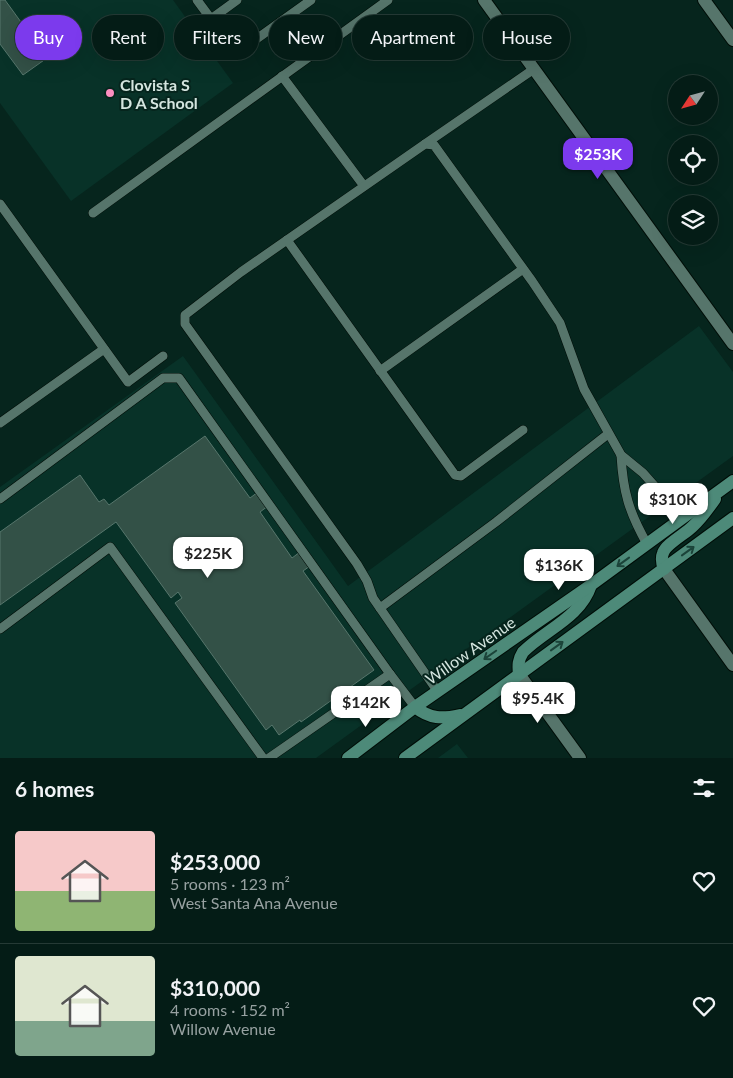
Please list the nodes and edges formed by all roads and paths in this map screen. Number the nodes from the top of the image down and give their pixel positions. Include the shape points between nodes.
1 (197, 0) edge
2 (236, 0) edge
3 (311, 0) edge
4 (388, 0) edge
5 (484, 0) edge
6 (704, 0) edge
7 (208, 15) edge
8 (216, 15) edge
9 (259, 37) edge
10 (733, 40) edge
11 (534, 69) junction
12 (282, 76) junction
13 (425, 144) junction
14 (364, 186) junction
15 (0, 204) edge
16 (93, 213) dead end
17 (287, 240) junction
18 (523, 269) junction
19 (733, 344) edge
20 (104, 349) junction
21 (163, 356) dead end
22 (380, 371) junction
23 (0, 423) edge
24 (523, 430) dead end
25 (608, 434) junction
26 (621, 456) junction
27 (733, 481) edge
28 (722, 489) junction
29 (0, 498) edge
30 (683, 518) junction
31 (733, 518) edge
32 (648, 544) junction
33 (664, 569) junction
34 (591, 585) junction
35 (380, 608) junction
36 (0, 629) edge
37 (733, 665) edge
38 (390, 674) junction
39 (519, 674) junction
40 (438, 692) junction
41 (415, 707) junction
42 (462, 714) junction
43 (420, 754) edge
44 (263, 758) edge
45 (270, 758) edge
46 (348, 758) edge
47 (405, 758) edge
48 (580, 758) edge

1 - 7 lane
2 - 8 lane
3 - 9 lane
4 - 12 lane
5 - 11 street
6 - 10 street
11 - 13 lane
11 - 19 street
12 - 14 lane
12 - 16 lane
13 - 14 lane
13 - 18 lane via 434,145
14 - 17 lane
15 - 20 lane
17 - 22 lane
17 - 35 lane via 185,315 185,324 357,564
18 - 22 lane
18 - 25 lane via 560,323 584,389
20 - 21 lane via 128,382
20 - 23 lane
22 - 24 lane via 455,475 461,476
25 - 26 lane
25 - 35 lane
26 - 30 lane via 643,473
26 - 32 lane via 630,510
27 - 28 main road, Willow Avenue
28 - 30 main road, Willow Avenue
28 - 33 main road via 702,517 666,548 662,560
29 - 38 lane via 163,378 179,378
30 - 32 main road, Willow Avenue
33 -> 31 main road
32 -> 34 main road, Willow Avenue
33 - 37 street
39 -> 33 main road
34 - 39 main road via 581,606 523,652 519,658
34 -> 40 main road, Willow Avenue
35 - 40 lane
36 - 44 lane via 110,547
38 - 41 lane
38 - 45 lane
39 - 42 main road
39 - 48 street
40 - 41 main road, Willow Avenue
41 - 42 main road via 434,718
41 - 46 main road, Willow Avenue
42 - 43 main road
43 - 47 main road

